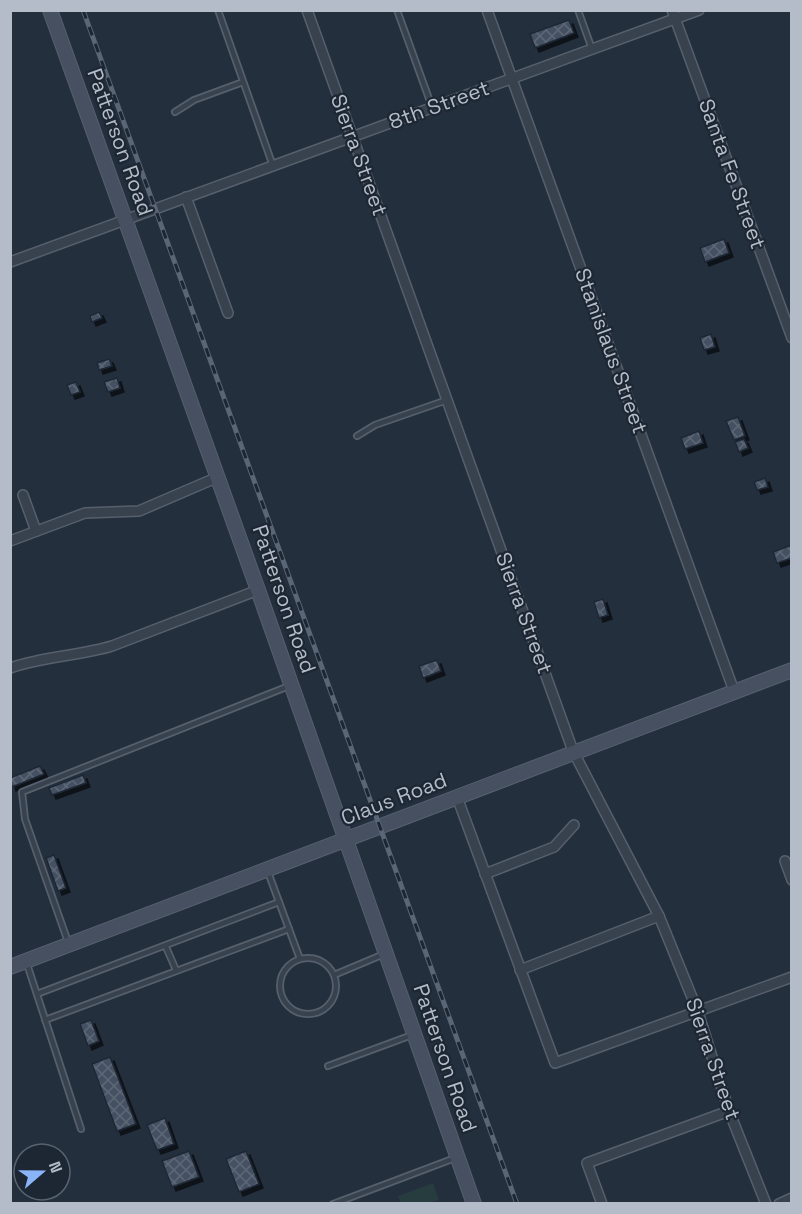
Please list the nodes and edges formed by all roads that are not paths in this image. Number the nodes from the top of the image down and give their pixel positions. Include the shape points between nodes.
1 (50, 10) edge
2 (218, 10) edge
3 (307, 10) edge
4 (397, 10) edge
5 (487, 10) edge
6 (578, 10) edge
7 (699, 10) edge
8 (673, 15) edge
9 (592, 49) junction
10 (512, 79) junction
11 (243, 82) junction
12 (433, 107) junction
13 (175, 112) dead end
14 (353, 137) junction
15 (273, 166) junction
16 (186, 197) junction
17 (125, 219) junction
18 (10, 262) edge
19 (228, 313) dead end
20 (792, 338) edge
21 (447, 400) junction
22 (357, 436) dead end
23 (218, 477) junction
24 (23, 495) dead end
25 (36, 531) junction
26 (10, 541) edge
27 (258, 590) junction
28 (10, 668) edge
29 (792, 670) edge
30 (291, 684) junction
31 (734, 691) junction
32 (573, 751) junction
33 (457, 797) junction
34 (574, 825) dead end
35 (346, 840) junction
36 (785, 861) dead end
37 (268, 870) junction
38 (485, 874) junction
39 (792, 880) edge
40 (279, 902) junction
41 (659, 916) junction
42 (289, 929) junction
43 (69, 945) junction
44 (166, 947) junction
45 (386, 953) junction
46 (300, 959) junction
47 (26, 961) junction
48 (10, 967) edge
49 (176, 970) junction
50 (520, 970) junction
51 (334, 975) junction
52 (792, 977) edge
53 (37, 994) junction
54 (698, 1012) junction
55 (45, 1020) junction
56 (414, 1034) junction
57 (328, 1066) dead end
58 (729, 1111) junction
59 (81, 1129) dead end
60 (458, 1157) junction
61 (792, 1198) edge
62 (333, 1203) edge
63 (474, 1203) edge
64 (602, 1203) edge
65 (766, 1203) edge
66 (779, 1203) edge

1 - 17 main road, Patterson Road
2 - 11 lane
3 - 14 street, Sierra Street
4 - 12 lane
5 - 10 street, Stanislaus Street
6 - 9 lane
7 - 8 street, 8th Street
8 - 9 street, 8th Street
8 - 20 street, Santa Fe Street
9 - 10 street, 8th Street
10 - 12 street, 8th Street
10 - 31 street, Stanislaus Street
11 - 13 lane via 194,100
11 - 15 lane
12 - 14 street, 8th Street
14 - 15 street, 8th Street
14 - 21 street, Sierra Street
15 - 16 street, 8th Street
16 - 17 street, 8th Street
16 - 19 street
17 - 18 street, 8th Street
17 - 23 main road, Patterson Road
21 - 22 lane via 375,425
21 - 32 street, Sierra Street
23 - 25 street via 139,511 85,513
23 - 27 main road, Patterson Road
24 - 25 street
25 - 26 street
27 - 28 street via 112,646
27 - 30 main road, Patterson Road
29 - 31 main road, Claus Road
30 - 35 main road, Patterson Road
30 - 43 lane via 22,792 26,819
31 - 32 main road, Claus Road
32 - 33 main road, Claus Road
32 - 41 street, Sierra Street
33 - 35 main road, Claus Road
33 - 38 street
34 - 38 street via 554,847
35 - 37 main road, Claus Road
35 - 45 main road, Patterson Road
36 - 39 street
37 - 40 lane
37 - 43 main road, Claus Road
38 - 50 street
40 - 42 lane
40 - 44 lane
41 - 50 street
41 - 54 street, Sierra Street
42 - 46 lane
42 - 49 lane
43 - 47 main road, Claus Road
44 - 49 lane
44 - 53 lane
45 - 51 lane
45 - 56 main road, Patterson Road
46 - 51 lane via 318,959
46 - 51 lane via 284,970 281,979 283,999 296,1012 315,1014 330,1004 337,988
47 - 48 main road, Claus Road
47 - 53 lane
49 - 55 lane
50 - 54 street via 555,1064
52 - 54 street
53 - 55 lane
54 - 58 street, Sierra Street
55 - 59 lane
56 - 57 lane
56 - 60 main road, Patterson Road
58 - 64 street via 587,1163
58 - 65 street, Sierra Street
60 - 62 lane
60 - 63 main road, Patterson Road
61 - 66 street

